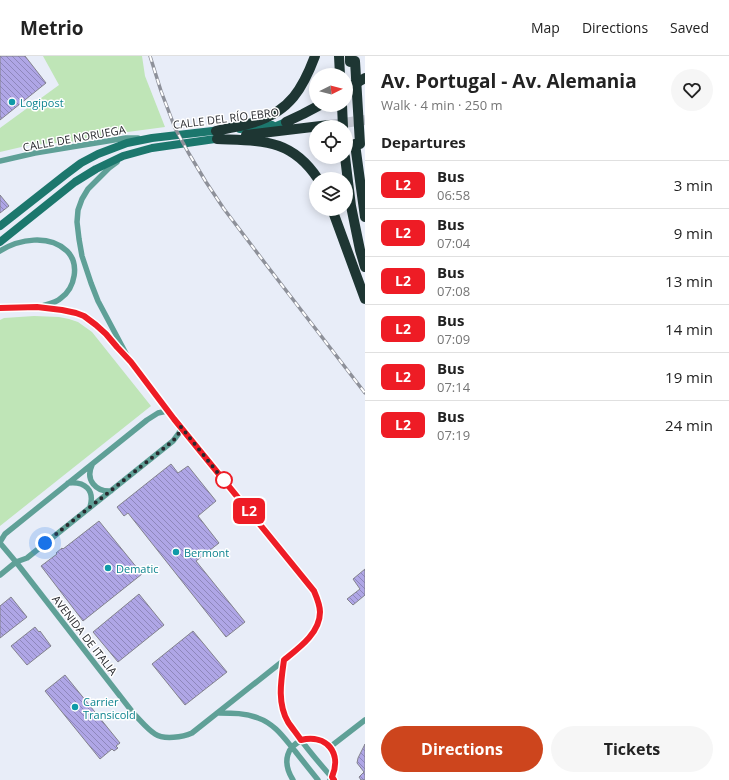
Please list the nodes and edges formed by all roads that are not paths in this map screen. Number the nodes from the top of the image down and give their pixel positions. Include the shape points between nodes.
1 (315, 56) edge
2 (339, 56) edge
3 (352, 59) edge
4 (340, 68) edge
5 (365, 78) edge
6 (353, 85) edge
7 (309, 111) edge
8 (286, 122) junction
9 (309, 128) edge
10 (216, 135) junction
11 (246, 135) junction
12 (152, 138) junction
13 (123, 156) junction
14 (0, 162) edge
15 (346, 164) edge
16 (314, 172) edge
17 (335, 216) edge
18 (365, 217) edge
19 (0, 226) edge
20 (0, 242) edge
21 (0, 251) edge
22 (365, 267) edge
23 (365, 299) edge
24 (37, 307) junction
25 (0, 309) edge
26 (131, 362) junction
27 (167, 411) junction
28 (181, 427) junction
29 (93, 464) junction
30 (68, 483) junction
31 (111, 491) junction
32 (90, 507) junction
33 (0, 543) edge
34 (16, 562) junction
35 (0, 575) edge
36 (284, 660) junction
37 (218, 713) junction
38 (365, 720) edge
39 (301, 740) junction
40 (292, 747) junction
41 (330, 747) junction
42 (332, 779) edge
43 (293, 780) edge
44 (318, 780) edge

1 - 10 highway via 303,83 286,106 255,122
2 - 4 highway
3 - 18 highway
5 - 6 highway
7 - 8 highway
8 - 10 main road, CALLE DEL RÍO EBRO
8 - 11 main road, CALLE DEL RÍO EBRO
9 - 11 highway
10 - 11 main road, CALLE DEL RÍO EBRO
10 - 12 main road, CALLE DEL RÍO EBRO
10 - 13 main road, CALLE DEL RÍO EBRO
10 - 16 highway via 256,140 287,149
12 - 14 street, CALLE DE NORUEGA via 126,138
12 - 19 main road, CALLE DEL RÍO EBRO via 127,143 87,160
13 - 20 main road, CALLE DEL RÍO EBRO via 75,182
13 - 26 street via 88,189 78,210 77,222 82,256 91,283
15 - 22 highway via 350,206
17 - 23 highway
21 - 24 street via 33,240 50,241 68,252 74,268 70,288 60,299
24 - 25 street
24 - 26 street via 69,312 91,320
26 - 27 street
27 - 28 street
27 - 29 street via 152,416
28 - 31 street via 173,441
28 - 36 street via 314,591 320,613 317,625 302,645
29 - 30 street
29 - 31 street via 90,471 93,483 102,490
30 - 32 street via 80,483 88,488 92,496
30 - 33 street via 5,534
31 - 32 street
32 - 34 street via 27,558
33 - 34 street, AVENIDA DE ITALIA
34 - 35 street
34 - 37 street, AVENIDA DE ITALIA via 134,714 158,736 187,735
36 - 37 street
36 - 39 street via 280,689 283,711
37 - 40 street via 249,715 268,722
38 - 41 street
39 - 40 street
39 - 41 street via 316,739
39 - 42 street
40 - 43 street via 286,764
40 - 44 street
41 - 42 street via 336,762

